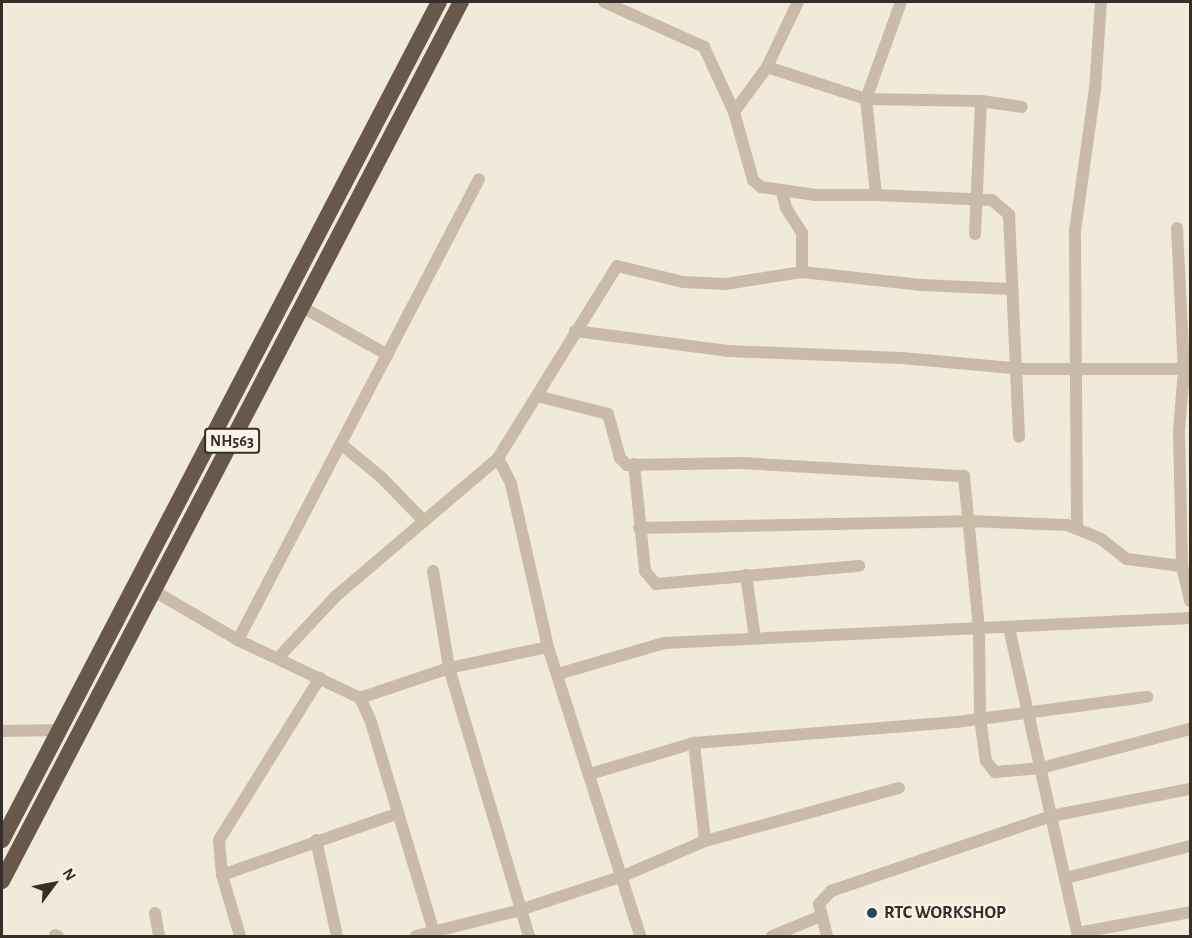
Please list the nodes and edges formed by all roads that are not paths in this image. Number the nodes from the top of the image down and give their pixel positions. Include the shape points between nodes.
1 (439, 2) edge
2 (461, 2) edge
3 (604, 2) edge
4 (794, 2) edge
5 (901, 2) edge
6 (1101, 2) edge
7 (767, 67) junction
8 (866, 99) junction
9 (981, 101) junction
10 (1022, 107) dead end
11 (734, 112) junction
12 (479, 179) dead end
13 (782, 192) junction
14 (876, 195) junction
15 (976, 199) junction
16 (1177, 228) dead end
17 (975, 234) dead end
18 (1186, 271) edge
19 (802, 272) junction
20 (1011, 289) junction
21 (302, 307) junction
22 (575, 331) junction
23 (388, 355) junction
24 (1017, 369) junction
25 (1075, 369) junction
26 (1187, 369) edge
27 (537, 396) junction
28 (1019, 437) dead end
29 (341, 444) junction
30 (1185, 448) edge
31 (498, 458) junction
32 (634, 464) junction
33 (967, 521) junction
34 (424, 522) junction
35 (639, 528) junction
36 (1077, 528) junction
37 (859, 566) dead end
38 (1182, 566) junction
39 (433, 571) dead end
40 (746, 575) junction
41 (154, 591) junction
42 (1191, 601) edge
43 (1191, 618) edge
44 (1009, 628) junction
45 (979, 630) junction
46 (755, 638) junction
47 (238, 640) junction
48 (548, 647) junction
49 (278, 658) junction
50 (449, 668) junction
51 (558, 674) junction
52 (320, 678) junction
53 (1147, 697) dead end
54 (360, 698) junction
55 (1026, 712) junction
56 (980, 718) junction
57 (1191, 729) edge
58 (60, 730) junction
59 (2, 731) edge
60 (694, 743) junction
61 (1041, 768) junction
62 (590, 774) junction
63 (899, 788) dead end
64 (1191, 789) edge
65 (396, 814) junction
66 (1051, 816) junction
67 (2, 840) edge
68 (316, 840) junction
69 (705, 841) junction
70 (1190, 848) edge
71 (222, 875) junction
72 (623, 876) junction
73 (1066, 878) junction
74 (2, 880) edge
75 (520, 910) junction
76 (1191, 912) edge
77 (155, 913) dead end
78 (821, 916) junction
79 (434, 934) edge
80 (1078, 935) edge
81 (159, 936) edge
82 (240, 936) edge
83 (337, 936) edge
84 (416, 936) edge
85 (529, 936) edge
86 (640, 936) edge
87 (772, 936) edge
88 (827, 936) edge

1 - 58 highway, NH563
2 - 21 highway, NH563
3 - 11 street via 704,47
4 - 7 street
5 - 8 street
6 - 25 street via 1095,89 1076,231
7 - 8 street
7 - 11 street
8 - 9 street
8 - 14 street
9 - 10 street
9 - 15 street
11 - 13 street via 753,180
12 - 23 street
13 - 14 street
13 - 19 street via 786,208 802,232
14 - 15 street
15 - 17 street
15 - 20 street via 999,204 1009,215
16 - 18 street
18 - 26 street
19 - 20 street via 921,285
19 - 22 street via 726,284 683,282 617,266
20 - 24 street
21 - 23 street
21 - 41 highway, NH563
22 - 24 street via 728,351 902,358
22 - 27 street
23 - 29 street
24 - 25 street
24 - 28 street
25 - 26 street
25 - 36 street
26 - 30 street
27 - 31 street
27 - 32 street via 609,414 620,458 627,465
29 - 34 street via 381,477
29 - 47 street
30 - 38 street
31 - 34 street
31 - 48 street via 511,484
32 - 33 street via 742,463 964,476
32 - 35 street
33 - 35 street
33 - 36 street
33 - 45 street
34 - 49 street via 336,596
35 - 40 street via 645,571 656,584
36 - 38 street via 1101,539 1127,559
37 - 40 street
38 - 42 street
39 - 50 street
40 - 46 street
41 - 47 street
41 - 74 highway, NH563
43 - 44 street
44 - 45 street
44 - 55 street
45 - 46 street
45 - 56 street
46 - 51 street via 664,643
47 - 49 street
48 - 50 street
48 - 51 street
49 - 52 street
50 - 54 street
50 - 75 street
51 - 62 street
52 - 54 street
52 - 71 street via 219,840
53 - 55 street
54 - 65 street via 370,718
55 - 56 street
55 - 61 street
56 - 60 street
56 - 61 street via 990,768 995,772
57 - 61 street
58 - 59 street
58 - 67 highway, NH563
60 - 62 street
60 - 69 street
61 - 66 street
62 - 72 street
63 - 69 street
64 - 66 street
65 - 68 street
65 - 79 street
66 - 73 street
66 - 78 street via 831,891 821,898
68 - 71 street
68 - 83 street
69 - 72 street
70 - 73 street
71 - 82 street
72 - 75 street
72 - 86 street
73 - 80 street
75 - 79 street
75 - 85 street
76 - 80 street
77 - 81 street
78 - 87 street
78 - 88 street
79 - 84 street

